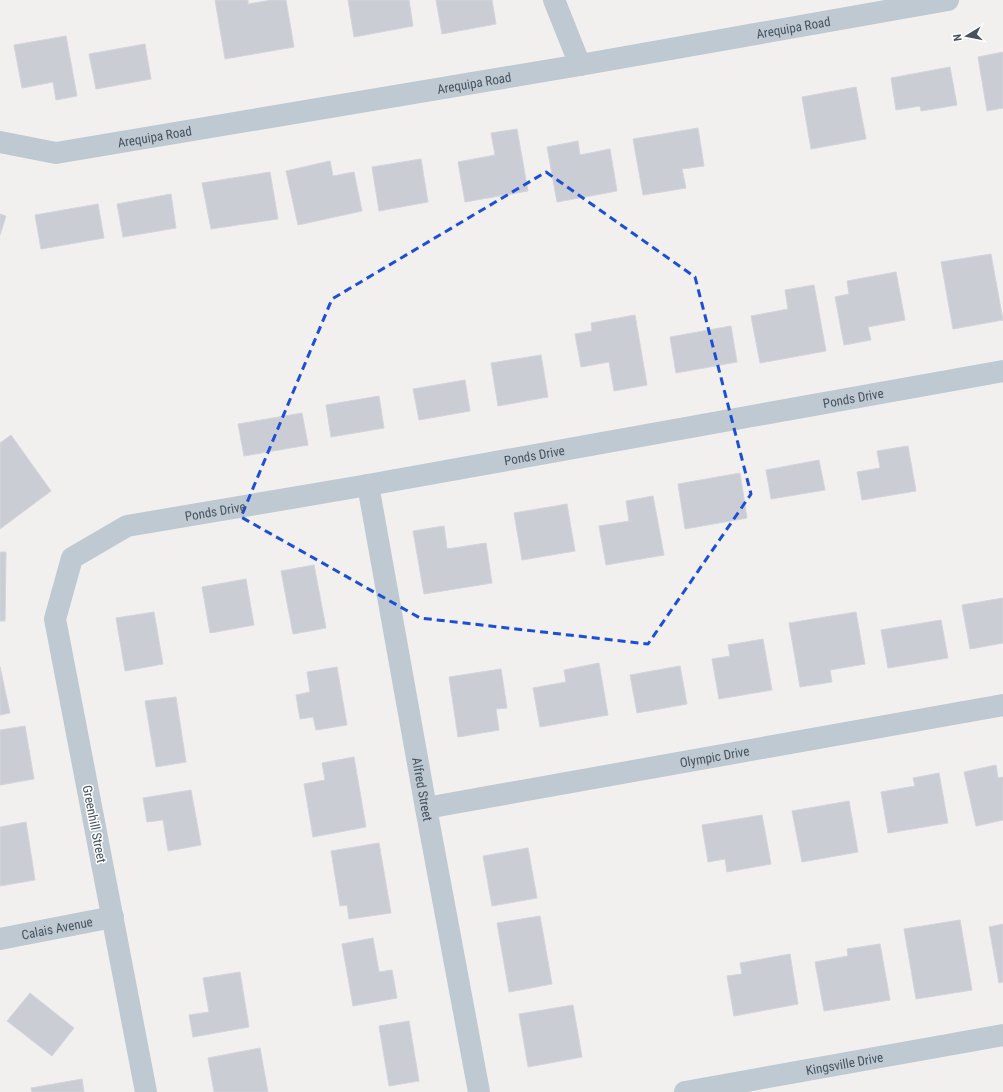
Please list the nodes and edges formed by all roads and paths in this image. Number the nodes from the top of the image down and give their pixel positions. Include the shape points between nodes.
1 (554, 0) edge
2 (948, 0) edge
3 (895, 4) edge
4 (580, 65) junction
5 (0, 142) edge
6 (1003, 371) edge
7 (368, 485) junction
8 (72, 558) joint
9 (1003, 705) edge
10 (426, 808) junction
11 (113, 917) junction
12 (0, 939) edge
13 (1003, 1035) edge
14 (146, 1092) edge
15 (479, 1092) edge
16 (685, 1092) edge

1 - 4 street
2 - 3 street, Arequipa Road
3 - 4 street, Arequipa Road
4 - 5 street, Arequipa Road via 56,153
6 - 7 street, Ponds Drive
7 - 8 street, Ponds Drive via 127,526
7 - 10 street, Alfred Street
8 - 11 street, Greenhill Street via 55,619
9 - 10 street, Olympic Drive
10 - 15 street, Alfred Street
11 - 12 street, Calais Avenue
11 - 14 street, Greenhill Street
13 - 16 street, Kingsville Drive

